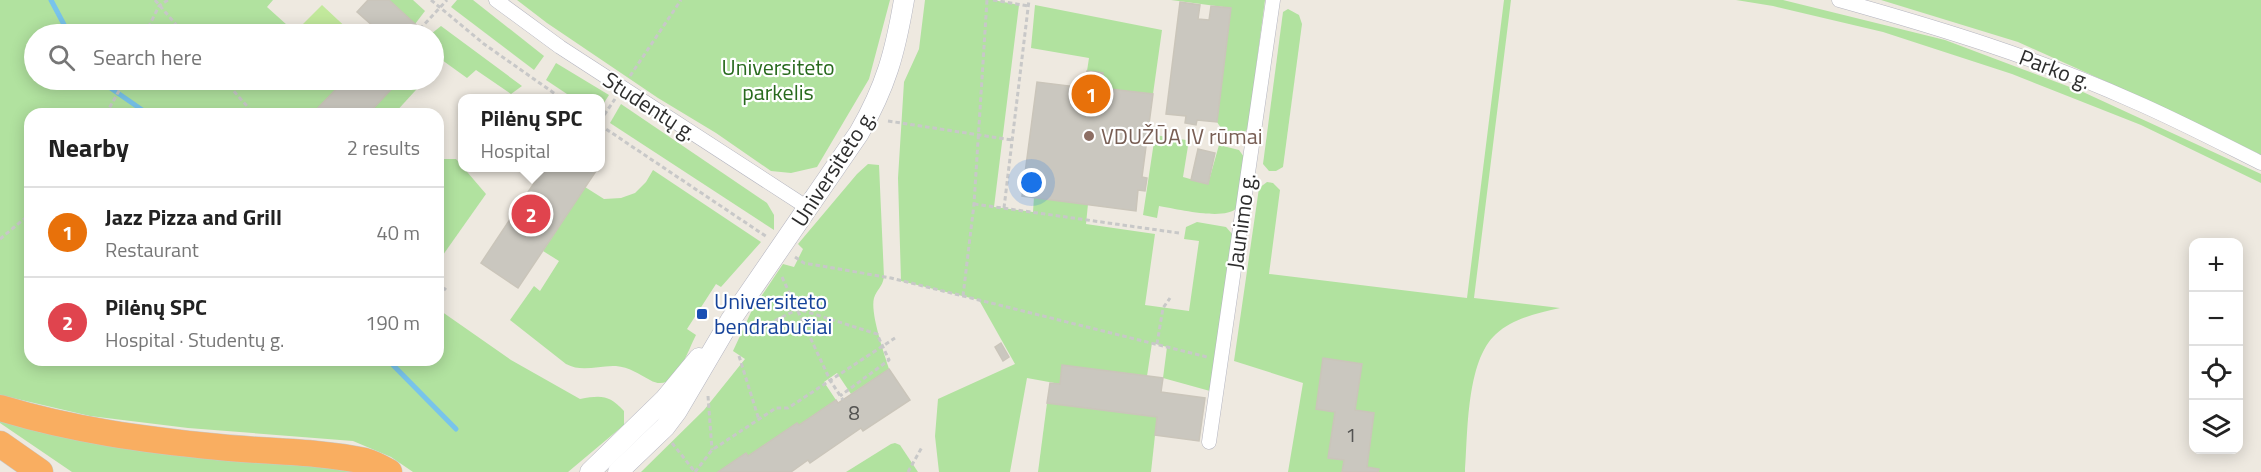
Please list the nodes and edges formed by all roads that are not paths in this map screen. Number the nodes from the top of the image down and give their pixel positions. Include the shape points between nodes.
1 (496, 0) edge
2 (904, 0) edge
3 (1273, 0) edge
4 (1839, 0) edge
5 (2261, 163) edge
6 (808, 208) junction
7 (730, 321) junction
8 (0, 408) edge
9 (1209, 442) dead end
10 (0, 444) edge
11 (40, 472) edge
12 (390, 472) edge
13 (590, 472) edge
14 (618, 472) edge

1 - 6 street, Studentų g. via 560,47
2 - 6 main road, Universiteto g. via 894,56 873,110
3 - 9 street, Jaunimo g.
4 - 5 street, Parko g. via 2034,61 2133,101
6 - 7 main road, Universiteto g.
7 - 13 main road, Universiteto g. via 664,399
7 - 14 main road, Universiteto g. via 690,392 660,431
8 - 12 highway via 90,431 367,461
10 - 11 highway

